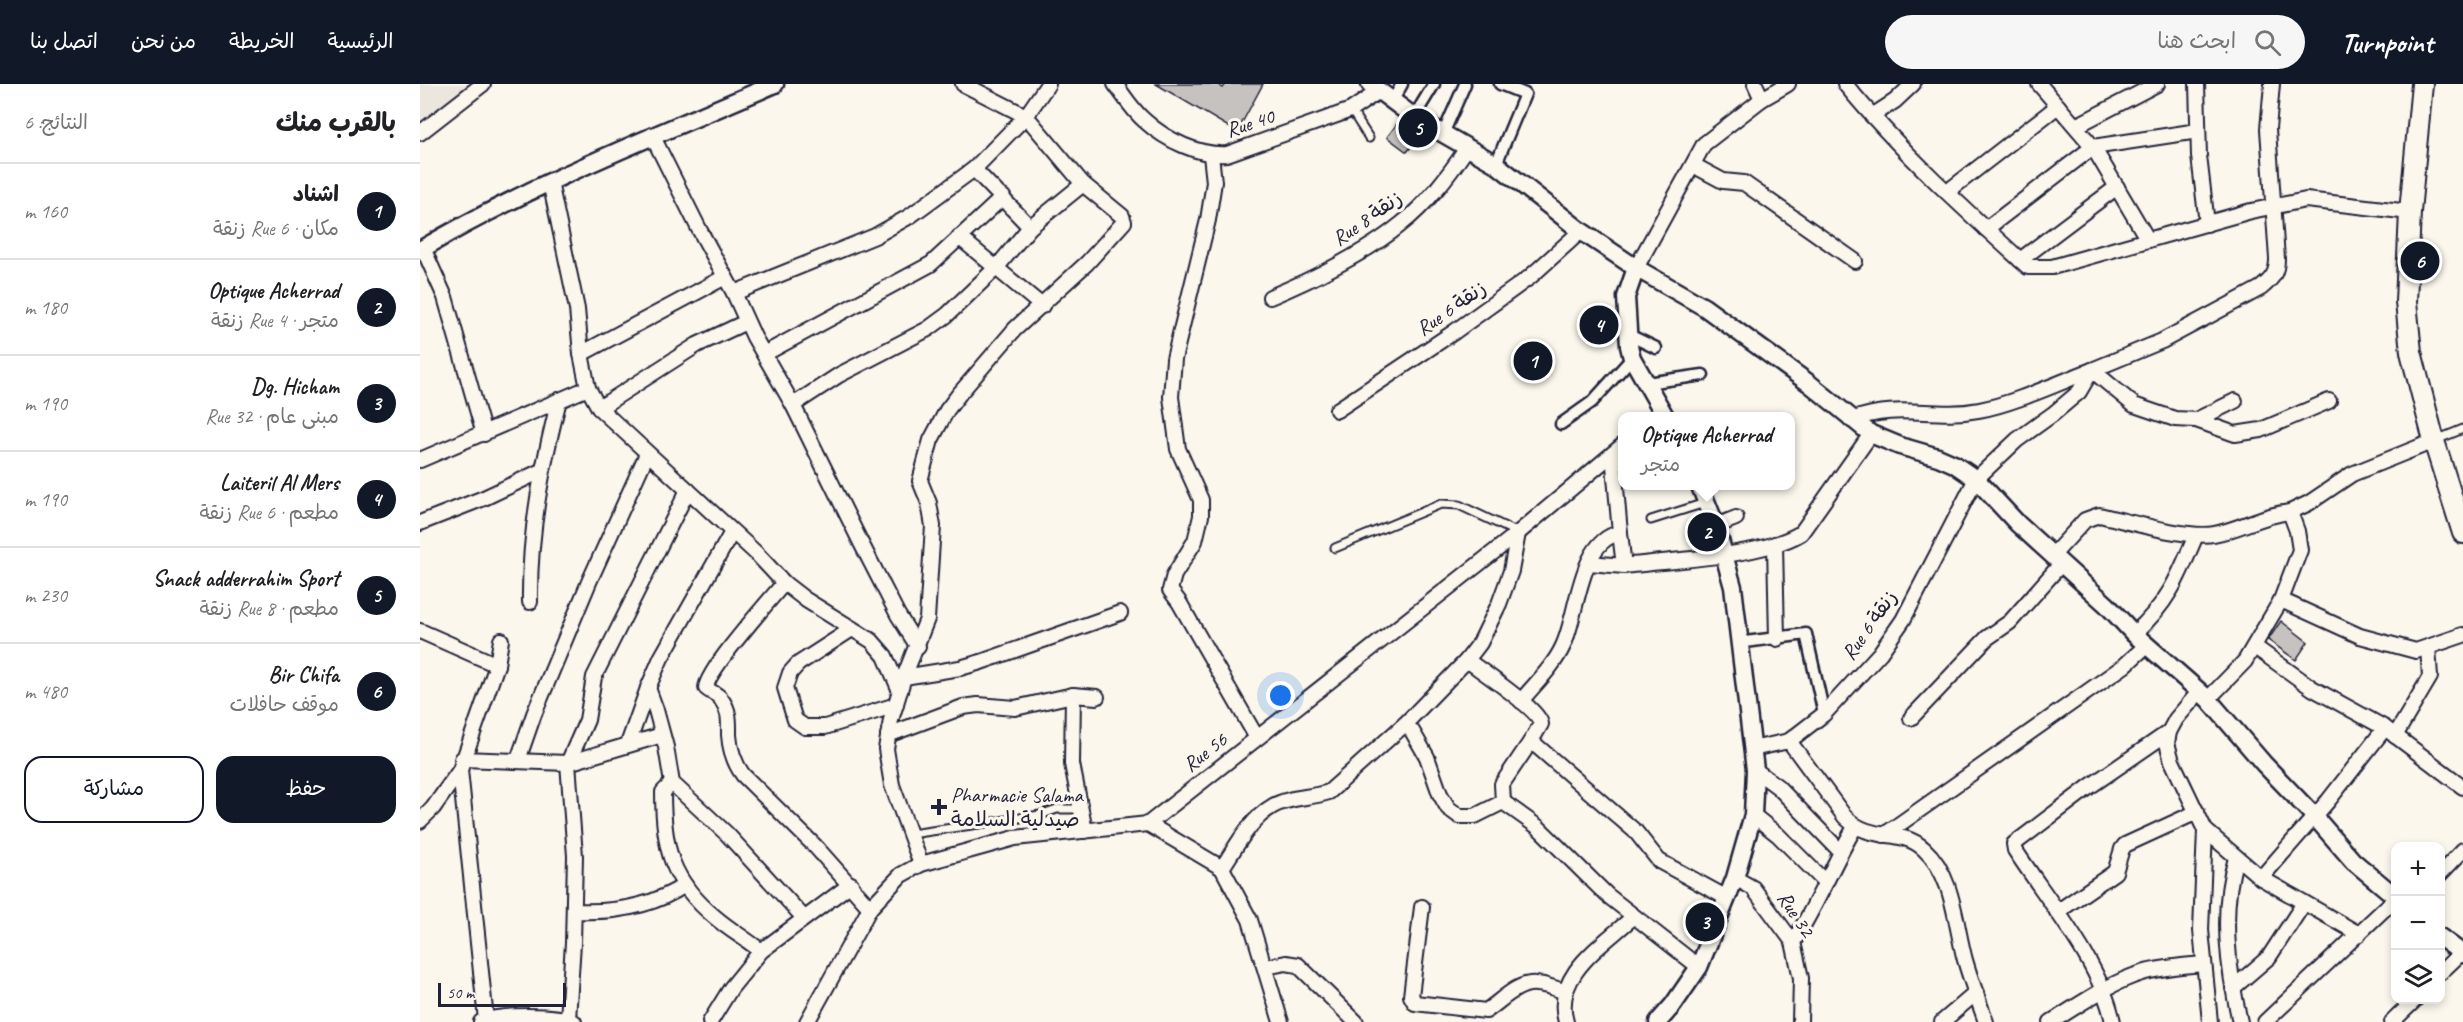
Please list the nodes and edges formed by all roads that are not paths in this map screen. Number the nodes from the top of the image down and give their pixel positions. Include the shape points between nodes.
1 (483, 84) edge
2 (775, 84) edge
3 (963, 84) edge
4 (1048, 84) edge
5 (1115, 84) edge
6 (1402, 84) edge
7 (1434, 84) edge
8 (1465, 84) edge
9 (1500, 84) edge
10 (1755, 84) edge
11 (1788, 84) edge
12 (1845, 84) edge
13 (1913, 84) edge
14 (2039, 84) edge
15 (2157, 84) edge
16 (2197, 84) edge
17 (2272, 84) edge
18 (2422, 84) edge
19 (1375, 87) edge
20 (1762, 99) junction
21 (1392, 102) junction
22 (2058, 106) junction
23 (1351, 110) junction
24 (1026, 116) junction
25 (1872, 116) junction
26 (1414, 117) junction
27 (2076, 126) junction
28 (2198, 131) junction
29 (420, 133) edge
30 (1443, 134) junction
31 (652, 135) junction
32 (1370, 138) dead end
33 (2093, 147) junction
34 (1467, 148) junction
35 (1211, 155) junction
36 (1496, 164) junction
37 (1693, 165) junction
38 (974, 169) junction
39 (550, 182) junction
40 (1083, 184) junction
41 (2117, 187) junction
42 (1947, 192) junction
43 (1003, 197) junction
44 (2272, 206) junction
45 (2410, 212) junction
46 (2207, 224) junction
47 (1030, 227) junction
48 (1986, 229) junction
49 (1581, 231) junction
50 (959, 237) junction
51 (2148, 240) junction
52 (422, 249) edge
53 (2020, 260) junction
54 (1855, 261) dead end
55 (997, 267) junction
56 (1636, 268) junction
57 (725, 277) junction
58 (734, 293) junction
59 (1270, 297) dead end
60 (1042, 306) junction
61 (746, 322) junction
62 (1627, 334) junction
63 (1656, 348) dead end
64 (581, 354) junction
65 (764, 354) junction
66 (1632, 358) junction
67 (2092, 370) junction
68 (1703, 375) dead end
69 (1647, 382) junction
70 (588, 388) junction
71 (559, 400) junction
72 (2235, 401) dead end
73 (2330, 401) dead end
74 (793, 405) junction
75 (599, 408) junction
76 (1337, 410) dead end
77 (1658, 412) edge
78 (1851, 420) junction
79 (2196, 420) junction
80 (1561, 424) dead end
81 (2463, 429) edge
82 (484, 434) junction
83 (1871, 434) junction
84 (2434, 441) junction
85 (1618, 450) edge
86 (647, 454) junction
87 (420, 460) edge
88 (542, 471) junction
89 (1976, 479) junction
90 (688, 489) junction
91 (1619, 490) edge
92 (1702, 490) edge
93 (1708, 502) junction
94 (2290, 512) junction
95 (1736, 518) dead end
96 (1651, 520) dead end
97 (420, 523) edge
98 (1716, 526) junction
99 (732, 532) junction
100 (1518, 533) junction
101 (1620, 533) junction
102 (2463, 533) edge
103 (2196, 536) junction
104 (1774, 544) junction
105 (1335, 548) dead end
106 (1725, 554) junction
107 (2057, 560) junction
108 (1589, 563) junction
109 (1624, 566) junction
110 (784, 583) junction
111 (2281, 600) junction
112 (530, 602) dead end
113 (1120, 613) dead end
114 (852, 629) junction
115 (420, 631) edge
116 (2463, 635) edge
117 (1777, 639) junction
118 (501, 640) dead end
119 (2141, 640) junction
120 (1738, 643) junction
121 (918, 647) junction
122 (2255, 647) junction
123 (2428, 647) junction
124 (1467, 660) junction
125 (497, 666) junction
126 (648, 688) junction
127 (900, 691) junction
128 (1073, 695) junction
129 (2203, 695) junction
130 (1097, 697) dead end
131 (1521, 701) junction
132 (1824, 714) junction
133 (1911, 718) dead end
134 (1405, 724) junction
135 (2169, 732) junction
136 (2390, 732) junction
137 (662, 735) junction
138 (888, 735) junction
139 (1257, 738) junction
140 (1531, 741) junction
141 (1789, 741) junction
142 (628, 744) junction
143 (1752, 749) junction
144 (518, 760) junction
145 (568, 763) junction
146 (461, 765) junction
147 (1755, 770) junction
148 (672, 783) junction
149 (2463, 787) edge
150 (1503, 802) junction
151 (1080, 809) junction
152 (2197, 813) junction
153 (1753, 814) junction
154 (2315, 817) junction
155 (420, 821) edge
156 (1148, 824) junction
157 (1855, 827) junction
158 (2205, 830) junction
159 (1085, 831) junction
160 (911, 834) junction
161 (1884, 835) junction
162 (2463, 850) edge
163 (1840, 851) junction
164 (2236, 858) junction
165 (921, 864) junction
166 (1222, 868) junction
167 (2445, 869) edge
168 (1735, 878) junction
169 (2261, 878) junction
170 (1825, 882) junction
171 (851, 884) junction
172 (685, 885) junction
173 (2395, 896) edge
174 (1727, 898) junction
175 (2391, 902) edge
176 (2304, 903) junction
177 (1422, 907) dead end
178 (870, 908) junction
179 (574, 911) junction
180 (2057, 912) junction
181 (1633, 917) junction
182 (804, 918) junction
183 (2359, 934) junction
184 (2445, 941) edge
185 (1793, 942) junction
186 (760, 951) junction
187 (2462, 953) edge
188 (2203, 964) junction
189 (1266, 967) junction
190 (1699, 967) junction
191 (2445, 968) edge
192 (2233, 988) junction
193 (2103, 989) junction
194 (1564, 991) junction
195 (1976, 993) junction
196 (2410, 1004) edge
197 (484, 1021) edge
198 (571, 1021) edge
199 (2395, 1021) edge
200 (710, 1022) edge
201 (807, 1022) edge
202 (1281, 1022) edge
203 (1356, 1022) edge
204 (1566, 1022) edge
205 (1658, 1022) edge
206 (1800, 1022) edge
207 (1942, 1022) edge
208 (1986, 1022) edge
209 (2051, 1022) edge
210 (2113, 1022) edge
211 (2210, 1022) edge
212 (2240, 1022) edge
213 (2265, 1022) edge

1 - 29 street
2 - 31 street
3 - 24 street
4 - 24 street
5 - 35 street, Rue 40 via 1144,121 1173,140
6 - 21 street
7 - 26 street
8 - 30 street
9 - 36 street via 1525,94
10 - 20 street
11 - 20 street
12 - 25 street
13 - 25 street
14 - 22 street
15 - 27 street
16 - 28 street
17 - 44 street via 2268,129
18 - 45 main road
19 - 21 street
19 - 23 street, Rue 40
20 - 37 street via 1704,144
21 - 26 street
22 - 27 street
22 - 42 street
23 - 32 lane
23 - 35 street, Rue 40 via 1227,154
24 - 38 street
24 - 40 street
25 - 42 street
26 - 30 street
27 - 33 street
28 - 33 street
28 - 46 street
30 - 34 street
31 - 39 street
31 - 57 street
33 - 41 street
33 - 48 street
34 - 36 street
34 - 59 street, Rue 8 زنقة via 1447,176 1400,226 1305,283
35 - 139 street via 1214,182 1208,220 1174,359 1171,397 1178,449 1201,500 1200,516 1195,541 1174,575 1170,590
36 - 49 street
37 - 54 street via 1723,181 1744,183
37 - 56 street
38 - 43 street
38 - 58 street via 910,216 874,236
39 - 52 street via 486,212
39 - 64 street via 577,309
40 - 47 street
40 - 60 street via 1122,216 1122,225
41 - 51 street
41 - 53 street
42 - 48 street
43 - 47 street
43 - 50 street
44 - 45 street via 2306,200
44 - 46 street
44 - 67 street via 2277,271 2271,280 2162,341
45 - 84 main road via 2406,302 2411,352
46 - 51 street
47 - 55 street
48 - 53 street
49 - 56 street
49 - 76 street, Rue 6 زنقة via 1530,277
50 - 55 street
50 - 65 street via 931,264
51 - 53 street via 2052,267 2028,267
52 - 82 street via 445,297
55 - 60 street
55 - 74 street via 928,329 839,375
56 - 62 street via 1626,297
56 - 78 street via 1704,307 1810,384
57 - 58 street
57 - 64 street
58 - 61 street
60 - 121 street via 1015,329 960,393 931,440 920,481 932,515 932,561 927,619
61 - 65 street
61 - 75 street via 697,345
62 - 63 street
62 - 66 street
64 - 70 street
65 - 74 street
66 - 69 street
66 - 80 street via 1592,402
67 - 78 street via 1978,410 1883,411
67 - 79 street via 2134,405 2175,419
67 - 89 street, Rue 6 زنقة via 2079,392 2017,440
68 - 69 street
69 - 77 street
70 - 71 street
70 - 75 street
71 - 82 street
71 - 88 street
72 - 79 street
73 - 79 street via 2261,430 2235,434
74 - 121 street via 898,615
75 - 86 street
78 - 83 street
81 - 84 lane
82 - 87 street
83 - 89 street via 1938,457
83 - 104 street via 1801,533
84 - 94 street via 2352,474
84 - 102 main road
85 - 100 street, Rue 56
86 - 90 street
86 - 144 street via 589,582
88 - 97 street
88 - 112 street via 532,528
89 - 107 street
89 - 132 street, Rue 6 زنقة via 1903,620 1881,653
90 - 99 street
90 - 145 street via 594,677 587,720
91 - 101 street
92 - 93 street
93 - 96 lane
93 - 98 street
94 - 103 street via 2269,514 2215,534
94 - 111 street via 2300,550
95 - 98 street
98 - 106 street
99 - 110 street
99 - 126 street
100 - 105 lane via 1459,505 1441,504
100 - 124 street via 1511,571 1499,604
100 - 139 street, Rue 56
101 - 108 street via 1602,541
101 - 109 street
103 - 107 street via 2099,515 2085,520
103 - 119 street via 2172,590
104 - 106 street
104 - 117 street
106 - 109 street
106 - 120 street via 1733,587
107 - 119 street
107 - 133 street via 2010,622 1987,638
108 - 109 street
108 - 131 street via 1562,649
110 - 114 street
110 - 171 street via 707,680 706,688 721,698 727,710 731,747 743,775
111 - 122 street
111 - 123 street via 2360,636 2416,651
113 - 127 street
114 - 127 street via 885,656
114 - 127 street via 790,673 785,688 795,720 805,727 825,727
115 - 125 street
116 - 123 street
117 - 120 street
117 - 132 street via 1806,634
118 - 125 street
119 - 129 street
119 - 161 street via 2124,666
120 - 143 street
121 - 127 street
122 - 129 street via 2232,676
122 - 136 street via 2312,688
123 - 136 street via 2430,678
124 - 131 street
124 - 134 street
125 - 146 street
126 - 137 street
126 - 142 street
127 - 138 street
128 - 130 street
128 - 138 street via 1015,708 963,707
128 - 151 street via 1072,764
129 - 135 street via 2176,719
129 - 154 street
131 - 140 street via 1541,720
132 - 141 street, Rue 6 زنقة
134 - 150 street via 1427,757 1448,808 1458,816 1475,816
134 - 166 street via 1329,792 1274,805 1246,832
135 - 152 street via 2167,743 2172,761
135 - 180 street via 2014,844
136 - 149 street
136 - 154 street
137 - 142 street
137 - 148 street
138 - 160 street via 892,785
139 - 156 street, Rue 56
140 - 150 street via 1502,784
140 - 174 street via 1636,832 1659,861
141 - 143 street, Rue 6 زنقة
141 - 157 street
142 - 145 street
143 - 147 street
144 - 145 street
144 - 146 street
145 - 179 street
146 - 155 street
146 - 197 street
147 - 153 street
147 - 163 street via 1778,787
148 - 172 street via 663,792 667,841 673,867
148 - 182 street
150 - 181 street via 1538,827
151 - 159 street
151 - 160 lane via 1057,809 1040,815
152 - 158 street
152 - 180 street via 2125,845 2115,872
153 - 168 street
153 - 170 street
154 - 169 street
154 - 173 street via 2353,861
156 - 159 street
156 - 166 street
157 - 161 street
157 - 163 street
158 - 164 street
158 - 188 street
159 - 165 street via 1015,837
160 - 165 street
161 - 195 street via 1915,842 1936,864 1946,883
162 - 167 street
163 - 170 street
164 - 169 street
164 - 192 street via 2229,891
165 - 178 street via 901,875
166 - 189 street via 1250,920
168 - 174 street
168 - 185 street, Rue 32 via 1753,888
169 - 176 street
170 - 185 street via 1810,917
171 - 178 street
171 - 182 street
172 - 179 street via 645,904 611,911
172 - 186 street via 716,918
174 - 190 street
175 - 183 street
176 - 183 street
176 - 192 street via 2269,957
177 - 194 street via 1411,996 1415,1003 1486,1011 1527,984
178 - 201 street
179 - 198 street
180 - 193 street
181 - 190 street
181 - 194 street via 1572,974
182 - 186 street
183 - 213 street
184 - 187 street
185 - 206 street, Rue 32 via 1801,978
186 - 200 street
187 - 191 street
188 - 193 street via 2142,973
188 - 211 street
189 - 202 street
189 - 203 street via 1298,965
190 - 205 street
192 - 212 street
193 - 209 street
193 - 210 street
194 - 204 street
195 - 207 street
195 - 208 street
196 - 199 street
197 - 198 street via 537,1017

